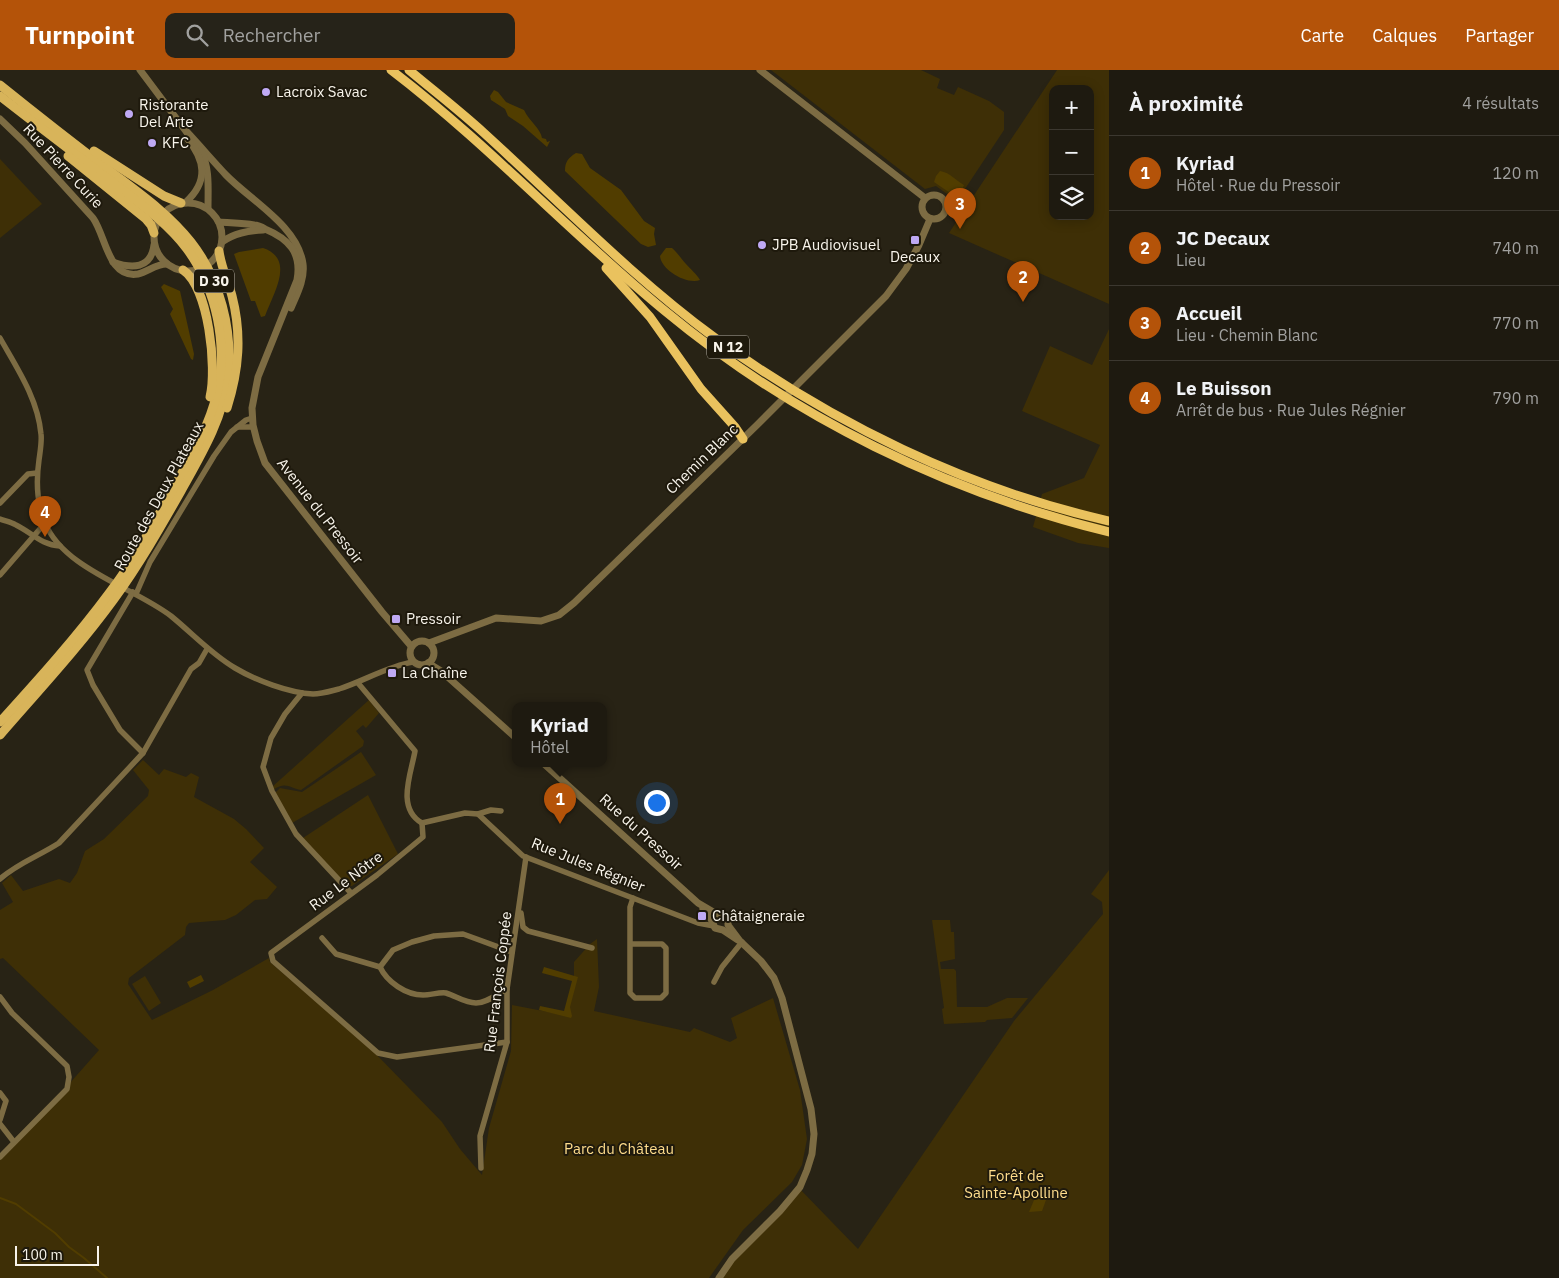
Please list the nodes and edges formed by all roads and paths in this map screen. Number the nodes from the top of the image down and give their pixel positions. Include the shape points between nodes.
1 (134, 70) edge
2 (140, 70) edge
3 (391, 70) edge
4 (409, 70) edge
5 (760, 70) edge
6 (0, 84) edge
7 (0, 96) edge
8 (0, 101) edge
9 (0, 119) edge
10 (187, 132) junction
11 (925, 198) junction
12 (183, 203) junction
13 (208, 208) junction
14 (930, 219) junction
15 (219, 222) junction
16 (267, 230) junction
17 (154, 233) junction
18 (154, 243) junction
19 (590, 245) junction
20 (220, 247) junction
21 (113, 262) junction
22 (167, 264) junction
23 (183, 270) junction
24 (277, 332) junction
25 (0, 338) edge
26 (252, 418) junction
27 (237, 427) junction
28 (253, 427) junction
29 (743, 439) junction
30 (200, 458) junction
31 (37, 473) junction
32 (0, 503) edge
33 (163, 508) junction
34 (0, 518) edge
35 (1109, 521) edge
36 (45, 523) junction
37 (1109, 532) edge
38 (33, 536) junction
39 (60, 546) junction
40 (0, 575) edge
41 (133, 592) junction
42 (414, 644) junction
43 (207, 649) junction
44 (432, 649) junction
45 (411, 659) junction
46 (428, 663) junction
47 (441, 671) junction
48 (358, 683) junction
49 (302, 693) junction
50 (0, 722) edge
51 (512, 734) edge
52 (0, 735) edge
53 (143, 752) junction
54 (547, 767) edge
55 (501, 811) dead end
56 (478, 814) junction
57 (422, 823) junction
58 (526, 857) junction
59 (0, 879) edge
60 (351, 893) junction
61 (633, 898) junction
62 (698, 902) junction
63 (520, 905) junction
64 (719, 914) junction
65 (713, 924) junction
66 (726, 927) junction
67 (322, 938) dead end
68 (741, 942) junction
69 (630, 944) junction
70 (592, 948) dead end
71 (512, 952) junction
72 (380, 967) junction
73 (714, 982) dead end
74 (507, 989) junction
75 (0, 997) edge
76 (507, 1042) junction
77 (0, 1093) edge
78 (0, 1120) edge
79 (0, 1124) edge
80 (14, 1142) junction
81 (0, 1157) edge
82 (480, 1168) dead end
83 (719, 1278) edge

1 - 12 street via 192,144 202,164 201,180 192,196
2 - 10 street
3 - 19 highway, N 12 via 476,141
4 - 35 highway, N 12 via 484,133 673,304 715,338 787,387 855,425 946,468 1006,491
5 - 11 street
6 - 12 main road via 111,163 164,196
6 - 30 main road, Route des Deux Plateaux / D 30 via 162,211 191,242 212,278 227,328 228,378 219,417
7 - 33 main road, Route des Deux Plateaux / D 30 via 142,205 172,232 195,262 211,296 220,337 217,394 200,439
8 - 17 main road via 146,219
9 - 21 street, Rue Pierre Curie via 93,218
10 - 13 street via 202,151 207,164
10 - 24 street, Avenue du Pressoir via 296,243 303,264 303,278 286,320
11 - 14 street via 922,209
11 - 14 street via 940,196 947,205 943,216
12 - 13 street via 197,203
12 - 17 street via 164,211
13 - 15 street
14 - 29 street, Chemin Blanc via 906,269 886,296
15 - 16 street, Avenue du Pressoir via 256,225
15 - 20 street via 222,233
16 - 20 street via 231,235
16 - 24 street, Avenue du Pressoir via 283,237 290,245 298,268 295,286
17 - 18 street
18 - 21 street via 151,256 138,266 126,267
18 - 22 street
19 - 29 highway via 598,259 650,317 701,389
19 - 37 highway, N 12 via 711,347 782,395 842,430 900,460 992,497
20 - 23 street via 211,262 202,268
20 - 30 main road via 222,266 236,313 237,369 224,416
21 - 22 street via 118,270 133,274
22 - 23 street
23 - 33 main road via 198,288 203,306 213,379 206,412 195,440 165,494
24 - 26 street, Avenue du Pressoir via 258,377
25 - 31 street via 34,401 42,435
26 - 27 street
26 - 28 street, Avenue du Pressoir
27 - 28 street
27 - 41 street via 214,456
28 - 42 street, Avenue du Pressoir via 265,463 402,636
29 - 44 street, Chemin Blanc via 559,615 541,621 496,618 441,639
30 - 52 main road, Route des Deux Plateaux / D 30 via 115,598 75,650
31 - 32 street via 28,474
31 - 36 street via 39,504
33 - 50 main road, Route des Deux Plateaux / D 30 via 101,605
34 - 38 street
36 - 38 street
36 - 39 street
38 - 39 street via 51,546
38 - 40 street
39 - 41 street via 83,565
41 - 43 street via 171,616
41 - 53 street via 87,670 120,730
42 - 44 street via 421,640
42 - 45 street
43 - 49 street via 251,676
43 - 53 street via 191,669
44 - 46 street
44 - 47 street
45 - 46 street via 420,665
45 - 48 street
46 - 47 street
47 - 51 street
48 - 49 street via 325,693
48 - 57 street via 415,752 406,794 407,806
49 - 60 street via 271,738 263,767 272,792 296,834
53 - 59 street via 59,843 9,870
54 - 62 street, Rue du Pressoir
55 - 56 street
56 - 57 street via 465,813
56 - 58 street, Rue Jules Régnier
57 - 60 street, Rue Le Nôtre via 423,837
58 - 61 street, Rue Jules Régnier
58 - 63 street, Rue François Coppée
60 - 76 street, Rue Le Nôtre via 271,953 272,961 378,1053 398,1057
61 - 65 street, Rue Jules Régnier via 698,923
61 - 69 street
62 - 64 street, Rue du Pressoir
62 - 65 street, Rue du Pressoir
63 - 70 street via 523,927 528,932
63 - 71 street, Rue François Coppée
64 - 65 street
64 - 66 street via 726,916
65 - 66 street via 718,930
66 - 68 street
67 - 72 street via 336,954
68 - 73 street
68 - 83 street via 766,966 782,998 811,1109 814,1134 808,1170 800,1187 732,1259
69 - 69 street via 630,993 635,998 661,998 666,993 666,948 662,944
71 - 72 street via 463,934 434,936 394,950
71 - 74 street, Rue François Coppée
72 - 74 street via 396,985 413,994 445,993 473,1003 483,1002
74 - 76 street, Rue François Coppée
75 - 80 street via 12,1013 67,1066 69,1074 67,1089
76 - 82 street, Rue François Coppée via 480,1136
77 - 78 street via 6,1101
79 - 80 street
80 - 81 street

